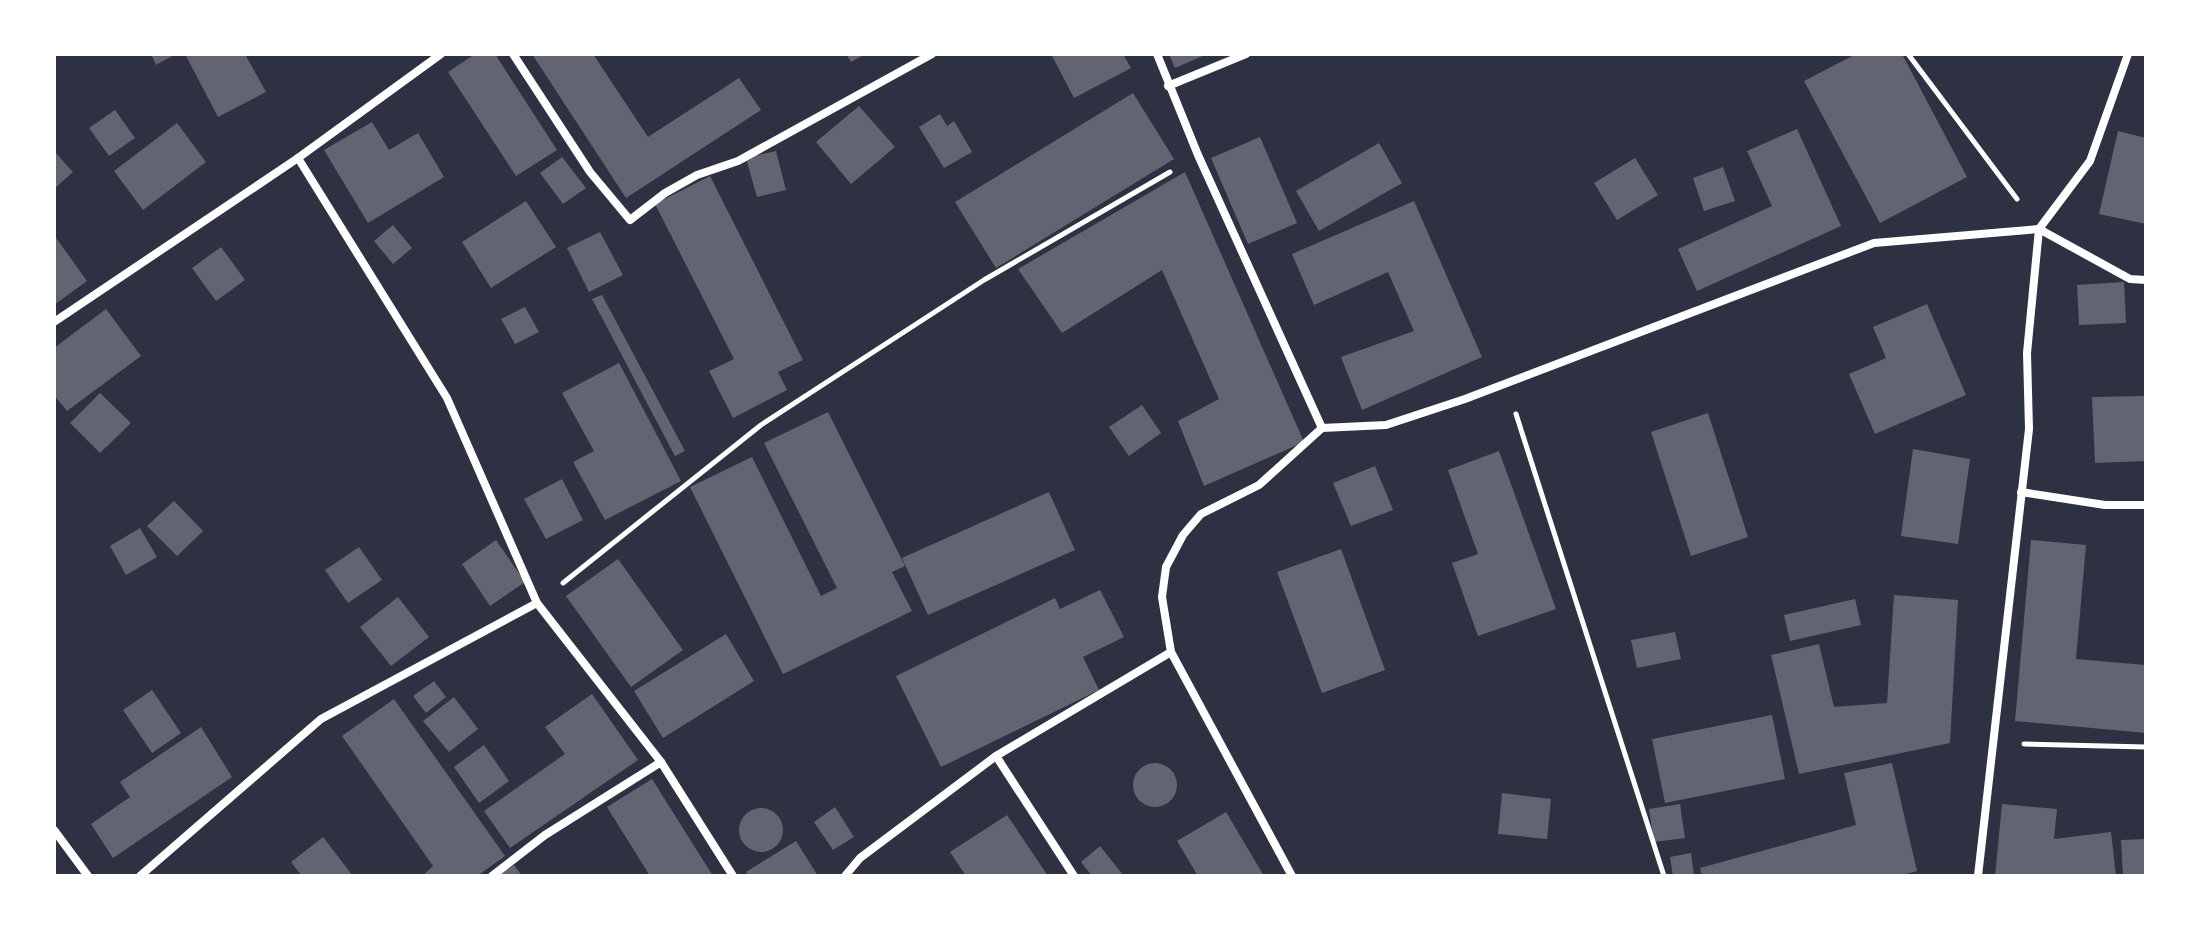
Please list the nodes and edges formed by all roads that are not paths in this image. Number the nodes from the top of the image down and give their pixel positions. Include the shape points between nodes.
1 (441, 54) edge
2 (513, 54) edge
3 (932, 54) edge
4 (1157, 54) edge
5 (1246, 54) edge
6 (2128, 54) edge
7 (1168, 86) junction
8 (298, 158) junction
9 (2039, 229) junction
10 (2146, 280) edge
11 (54, 322) edge
12 (1322, 428) junction
13 (2021, 492) junction
14 (2146, 505) edge
15 (537, 603) junction
16 (1171, 652) junction
17 (996, 756) junction
18 (661, 762) junction
19 (54, 830) edge
20 (88, 876) edge
21 (140, 876) edge
22 (492, 876) edge
23 (733, 876) edge
24 (845, 876) edge
25 (1074, 876) edge
26 (1292, 876) edge
27 (1978, 876) edge

1 - 8 street
2 - 3 street via 590,172 630,220 697,175 738,161
4 - 7 street
5 - 7 street
6 - 9 street via 2090,161
7 - 12 street
8 - 11 street
8 - 15 street via 447,398
9 - 10 street via 2130,279
9 - 12 street via 1874,243 1386,425
9 - 13 street
12 - 16 street via 1259,485 1201,514 1183,535 1166,567 1162,597
13 - 14 street via 2105,505
13 - 27 street
15 - 18 street
15 - 21 street via 321,719
16 - 17 street
16 - 26 street
17 - 24 street via 860,858
17 - 25 street
18 - 22 street via 545,835
18 - 23 street
19 - 20 street

